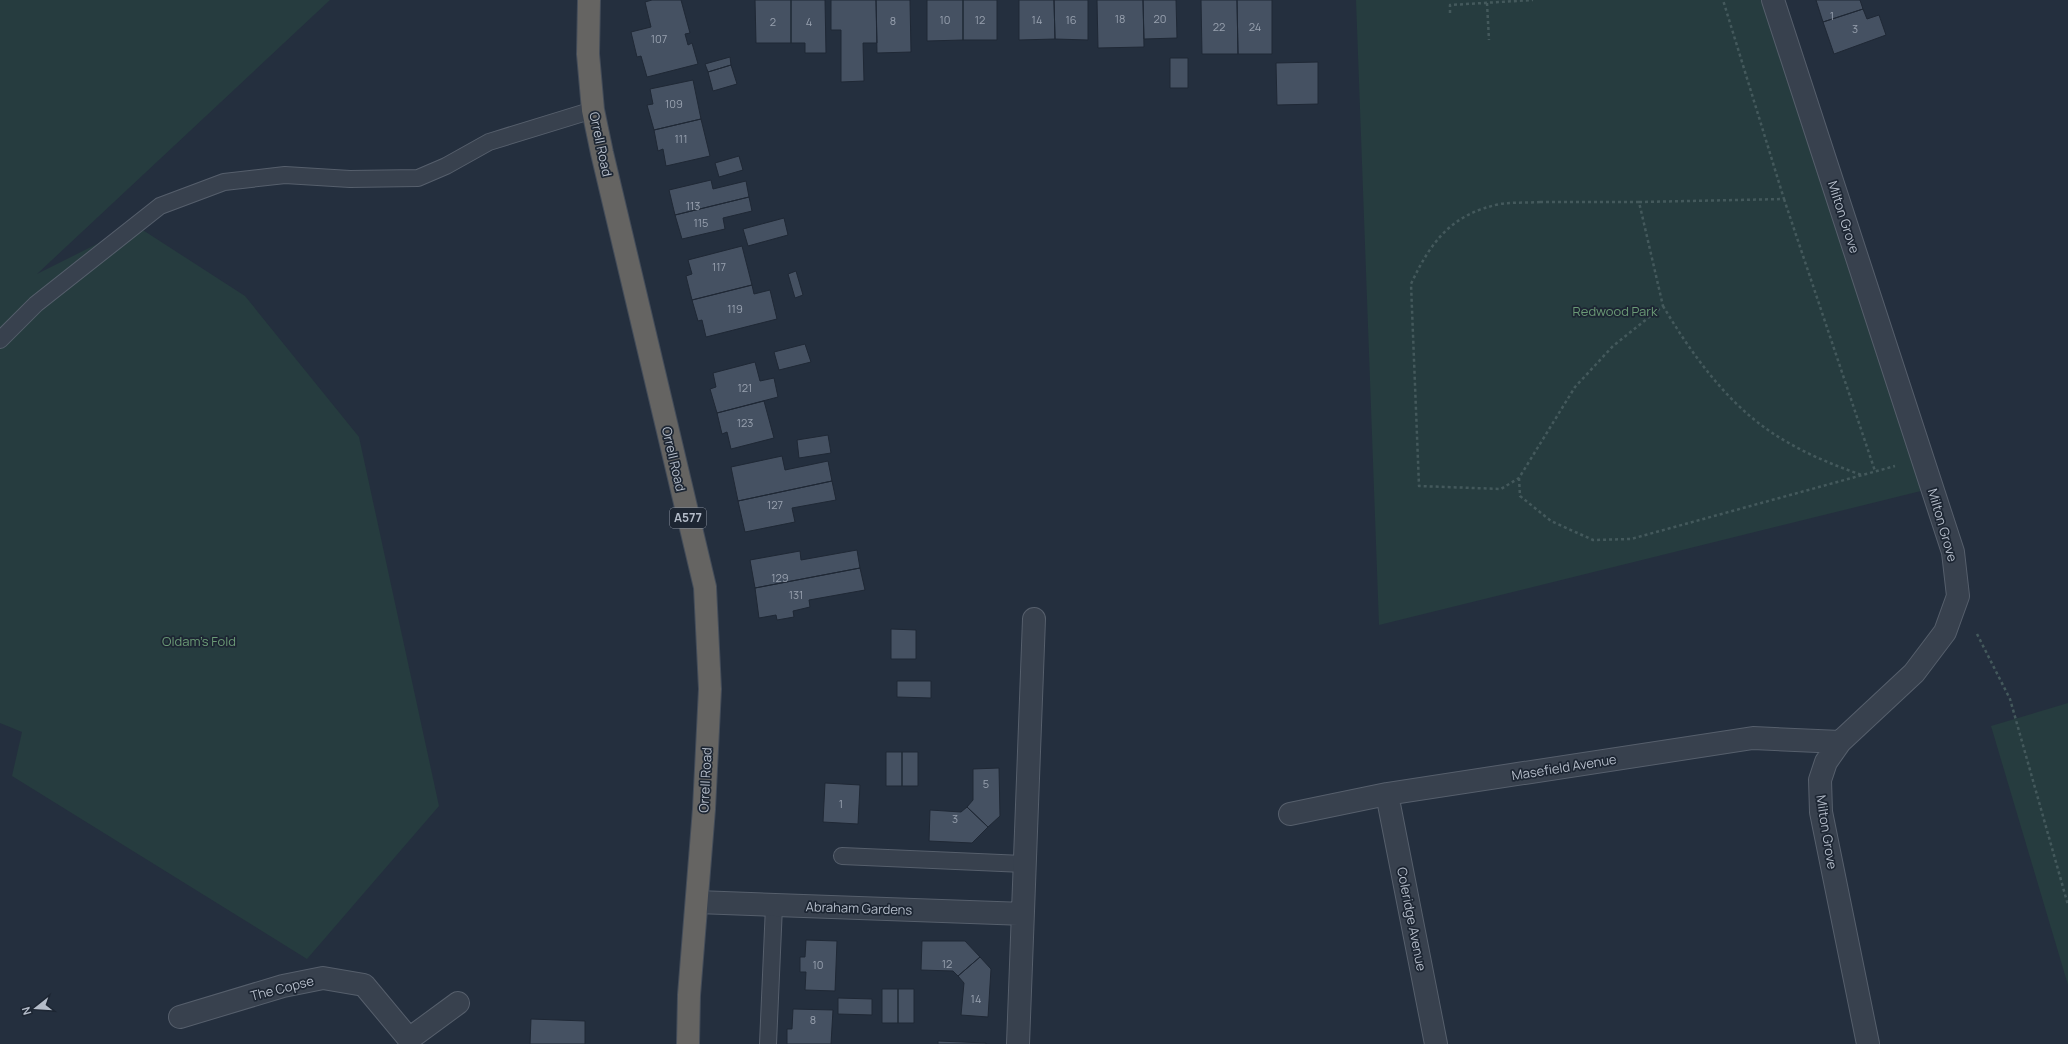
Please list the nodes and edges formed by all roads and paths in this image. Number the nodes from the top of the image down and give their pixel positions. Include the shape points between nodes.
1 (589, 0) edge
2 (1533, 0) edge
3 (1723, 0) edge
4 (1773, 0) edge
5 (1487, 3) junction
6 (1450, 13) dead end
7 (1489, 40) dead end
8 (593, 110) junction
9 (1784, 199) junction
10 (1640, 202) junction
11 (1663, 306) junction
12 (0, 340) edge
13 (1923, 458) junction
14 (1875, 472) junction
15 (1863, 475) junction
16 (1519, 478) junction
17 (1958, 596) junction
18 (1034, 619) dead end
19 (1840, 742) junction
20 (1387, 794) junction
21 (1290, 814) dead end
22 (842, 856) dead end
23 (1024, 864) junction
24 (697, 902) junction
25 (2068, 905) edge
26 (774, 906) junction
27 (1022, 914) junction
28 (458, 1003) dead end
29 (180, 1017) dead end
30 (409, 1041) edge
31 (688, 1044) edge
32 (768, 1044) edge
33 (1018, 1044) edge
34 (1436, 1044) edge
35 (1868, 1044) edge

1 - 8 highway, Orrell Road / A577 via 588,54
2 - 5 path
3 - 9 path
4 - 13 street, Milton Grove
5 - 6 path via 1450,5
5 - 7 path
8 - 12 lane via 489,142 418,178 350,179 285,175 224,182 160,206 36,304
8 - 24 highway, Orrell Road / A577 via 705,587 710,689
9 - 10 path
9 - 14 path
10 - 11 path
10 - 16 path via 1501,204 1473,213 1447,228 1424,257 1411,284 1419,486 1502,489
11 - 15 path via 1682,339 1718,384 1754,419 1785,442 1817,458
11 - 16 path via 1613,346 1575,387
13 - 14 path
13 - 17 street, Milton Grove via 1953,552
14 - 15 path
15 - 16 path via 1631,539 1594,540 1551,521 1526,501 1520,496
17 - 19 street, Milton Grove via 1945,632 1914,673
17 - 25 path via 2010,699
18 - 23 street
19 - 20 street, Masefield Avenue via 1753,738
19 - 35 street, Milton Grove via 1826,762 1820,780 1822,812
20 - 21 street, Masefield Avenue
20 - 34 street, Coleridge Avenue
22 - 23 lane
23 - 27 street
24 - 26 street, Abraham Gardens
24 - 31 highway, Orrell Road / A577
26 - 27 street, Abraham Gardens
26 - 32 lane
27 - 33 street
28 - 30 street, The Copse
29 - 30 street, The Copse via 283,986 323,978 364,985

